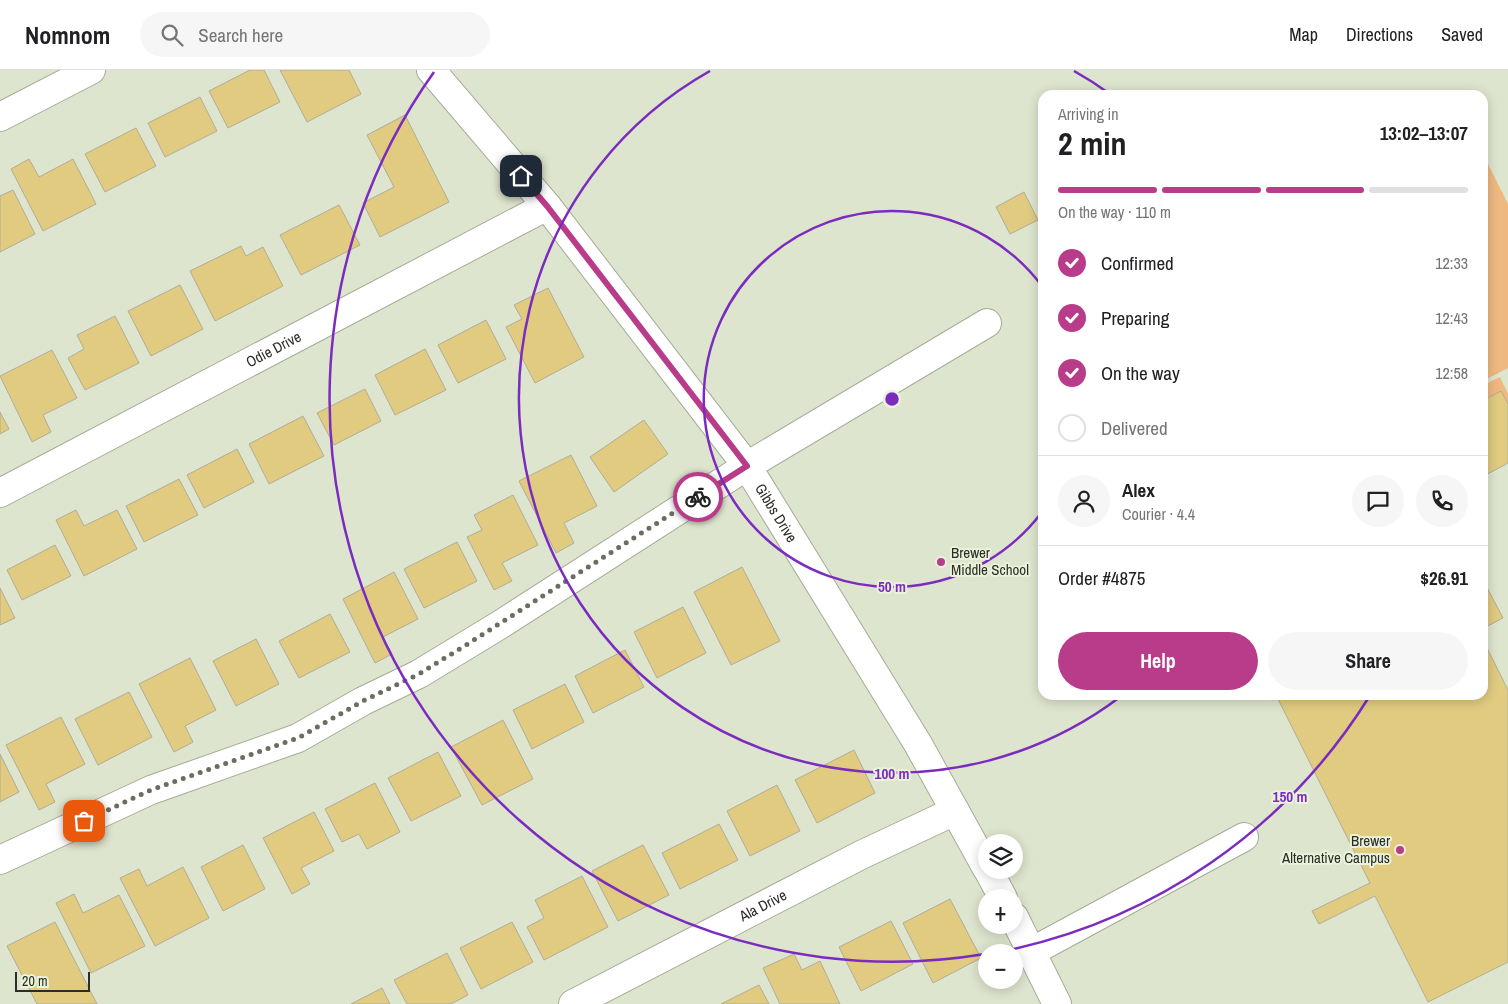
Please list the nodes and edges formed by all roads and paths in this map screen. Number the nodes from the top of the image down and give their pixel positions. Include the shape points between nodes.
1 (91, 70) edge
2 (431, 70) edge
3 (0, 117) edge
4 (547, 206) junction
5 (987, 323) dead end
6 (747, 466) junction
7 (0, 493) edge
8 (955, 810) junction
9 (1244, 837) dead end
10 (978, 852) edge
11 (0, 860) edge
12 (1022, 934) edge
13 (1031, 952) junction
14 (572, 1004) edge
15 (1058, 1004) edge

1 - 3 street
2 - 4 street, Gibbs Drive
4 - 6 street, Gibbs Drive
4 - 7 street, Odie Drive
5 - 6 street
6 - 8 street, Gibbs Drive
6 - 11 street via 419,674 298,738 151,790
8 - 10 street, Gibbs Drive
8 - 14 street, Ala Drive
9 - 13 street
12 - 13 street
13 - 15 street

